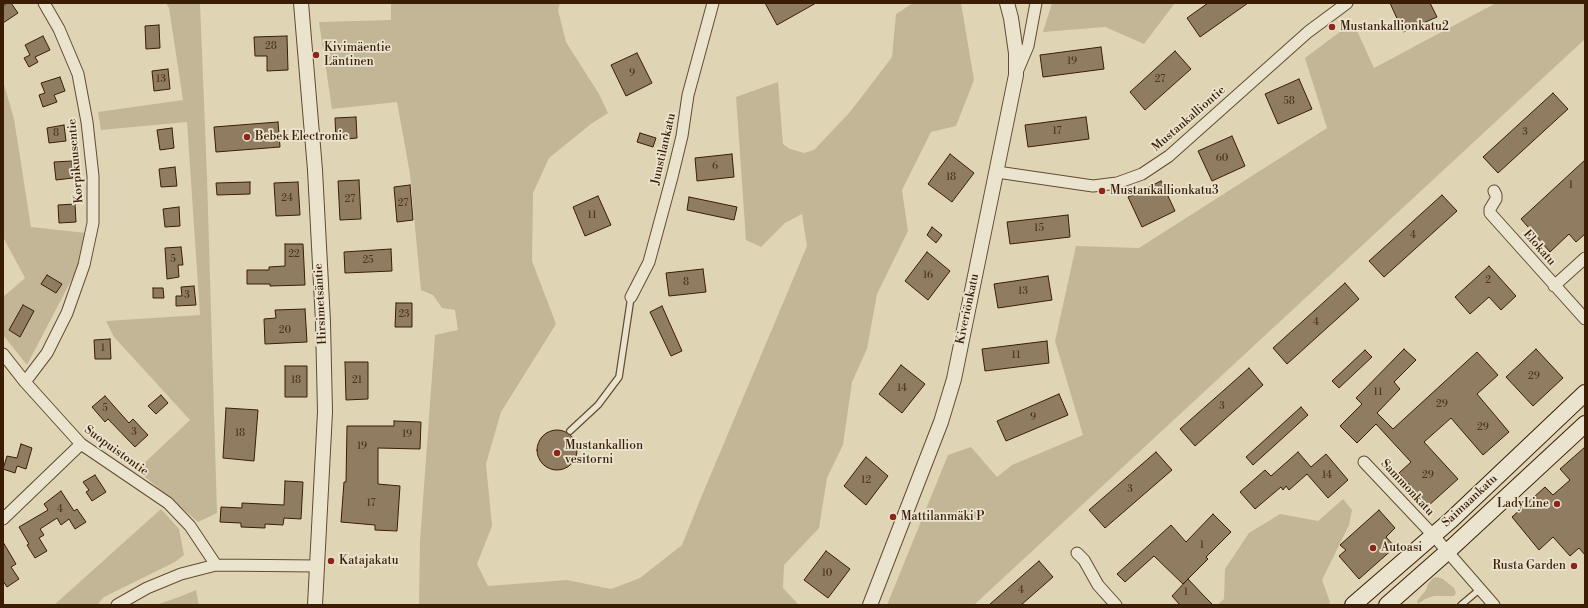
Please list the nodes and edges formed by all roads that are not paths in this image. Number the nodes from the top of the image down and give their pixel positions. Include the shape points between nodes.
1 (44, 3) edge
2 (300, 3) edge
3 (714, 3) edge
4 (1007, 3) edge
5 (1036, 3) edge
6 (1347, 3) edge
7 (1016, 74) junction
8 (996, 172) junction
9 (1494, 191) dead end
10 (1585, 258) edge
11 (1554, 286) junction
12 (631, 297) joint
13 (1585, 319) edge
14 (3, 354) edge
15 (25, 382) junction
16 (1585, 393) edge
17 (1585, 424) edge
18 (570, 431) dead end
19 (81, 444) junction
20 (1364, 462) dead end
21 (3, 519) edge
22 (1433, 535) junction
23 (1447, 552) junction
24 (1077, 553) dead end
25 (216, 566) junction
26 (316, 566) junction
27 (1480, 589) junction
28 (117, 605) edge
29 (314, 605) edge
30 (870, 605) edge
31 (1116, 605) edge
32 (1353, 605) edge
33 (1387, 605) edge
34 (1461, 605) edge
35 (1494, 605) edge

1 - 15 street, Korpikuusentie via 59,29 78,74 93,176 92,223 84,265 67,313 47,353
2 - 26 street, Hirsimetsäntie via 315,170 325,397
3 - 12 street, Juustilankatu via 688,95 682,136 649,262
4 - 7 street, Kiveriönkatu via 1015,46
5 - 7 street via 1028,46
6 - 8 street, Mustankalliontie via 1308,32 1169,156 1142,174 1117,183 1093,186
7 - 8 street, Kiveriönkatu
8 - 30 street, Kiveriönkatu via 954,379 941,422
9 - 11 street, Elokatu via 1496,199 1490,213
10 - 11 street
11 - 13 street, Elokatu
12 - 18 lane via 619,377 598,405
14 - 15 street, Suopuistontie
15 - 19 street, Suopuistontie
16 - 22 main road, Saimaankatu
17 - 23 main road, Saimaankatu
19 - 21 street
19 - 25 street, Suopuistontie via 168,503 190,526
20 - 22 street, Sammonkatu
22 - 23 street, Sammonkatu
22 - 32 main road, Saimaankatu
23 - 27 street, Sammonkatu
23 - 33 main road, Saimaankatu
24 - 31 street via 1084,560 1098,585
25 - 26 street
25 - 28 street via 181,574 147,588
26 - 29 street, Hirsimetsäntie
27 - 34 lane
27 - 35 street, Sammonkatu

